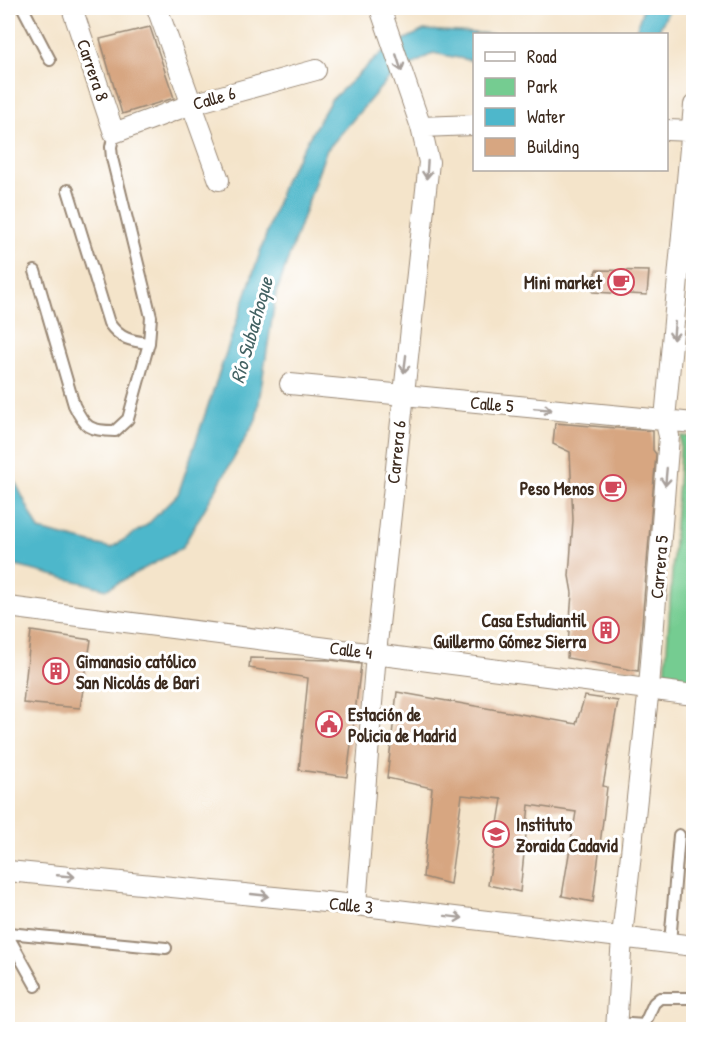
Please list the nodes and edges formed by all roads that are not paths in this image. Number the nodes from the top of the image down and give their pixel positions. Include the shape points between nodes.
1 (23, 8) edge
2 (72, 8) edge
3 (157, 8) edge
4 (380, 8) edge
5 (50, 60) dead end
6 (316, 70) dead end
7 (192, 104) junction
8 (693, 105) edge
9 (473, 125) edge
10 (421, 127) junction
11 (668, 130) edge
12 (693, 131) edge
13 (114, 133) junction
14 (219, 180) dead end
15 (68, 190) dead end
16 (36, 271) dead end
17 (149, 343) junction
18 (290, 384) dead end
19 (401, 397) junction
20 (665, 419) junction
21 (693, 423) edge
22 (8, 607) edge
23 (376, 653) junction
24 (649, 687) junction
25 (693, 695) edge
26 (679, 835) dead end
27 (8, 871) edge
28 (356, 905) junction
29 (8, 934) edge
30 (622, 937) junction
31 (670, 943) junction
32 (693, 946) edge
33 (166, 948) dead end
34 (36, 986) dead end
35 (693, 998) edge
36 (616, 1026) edge
37 (647, 1027) edge

1 - 5 lane
2 - 13 street, Carrera 8
3 - 7 street
4 -> 10 street, Carrera 6
6 - 7 street, Calle 6
7 - 13 street, Calle 6
7 - 14 street
8 - 12 street, Carrera 5
9 - 10 street
10 -> 19 street, Carrera 6 via 429,162
11 - 12 street
12 -> 20 street, Carrera 5
13 - 17 lane via 112,158 151,316
15 - 17 lane via 109,323 117,334 129,340
16 - 17 lane via 74,405 82,422 96,431 115,431 128,418
18 - 19 street, Calle 5
19 -> 20 street, Calle 5
19 - 23 street, Carrera 6
20 - 21 street, Calle 5
20 -> 24 street, Carrera 5 via 669,436
22 - 23 street, Calle 4
23 - 24 street, Calle 4
23 - 28 street, Carrera 6
24 - 25 street, Calle 4
24 - 30 street, Carrera 5
26 - 31 lane
27 -> 28 street, Calle 3
28 -> 30 street, Calle 3
29 - 33 lane
29 - 34 lane
30 - 31 street, Calle 3
30 - 36 street, Carrera 5
31 - 32 street, Calle 3
35 - 37 lane via 660,998 654,1003
36 - 37 lane

